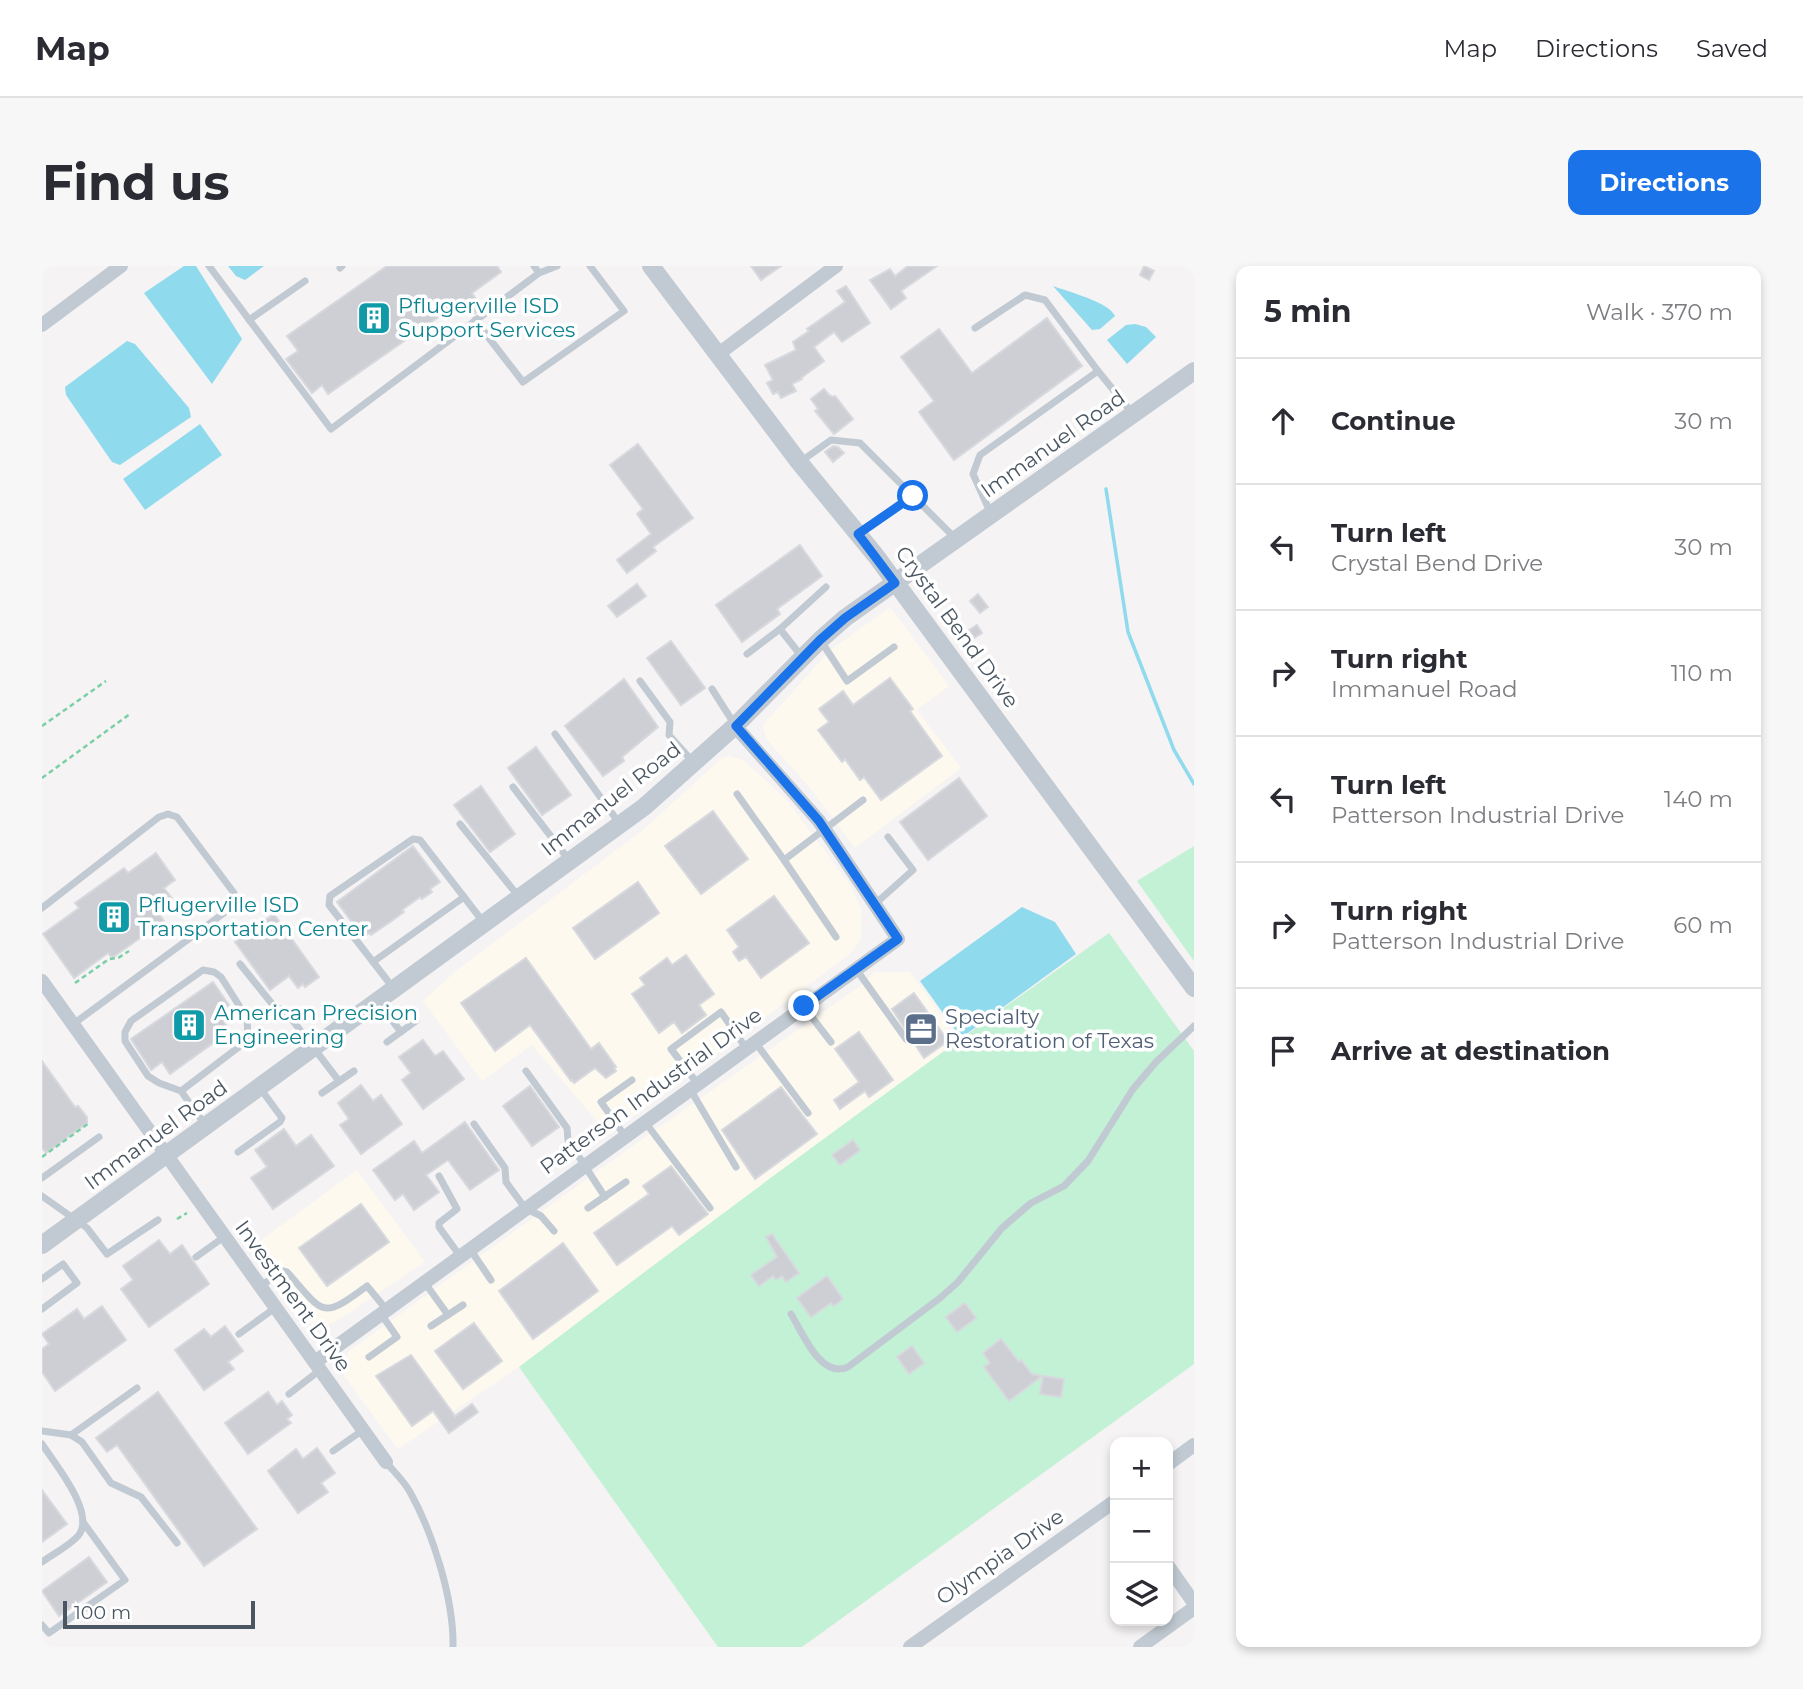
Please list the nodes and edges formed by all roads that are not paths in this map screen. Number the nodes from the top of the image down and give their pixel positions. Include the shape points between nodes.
1 (121, 266) edge
2 (209, 266) edge
3 (556, 266) edge
4 (590, 266) edge
5 (651, 266) edge
6 (836, 266) edge
7 (536, 270) edge
8 (304, 281) dead end
9 (249, 320) junction
10 (474, 320) junction
11 (42, 325) edge
12 (975, 328) dead end
13 (717, 355) junction
14 (1098, 371) junction
15 (1194, 371) edge
16 (1134, 415) junction
17 (799, 462) junction
18 (913, 496) junction
19 (991, 515) junction
20 (858, 534) junction
21 (956, 540) junction
22 (895, 583) junction
23 (826, 587) dead end
24 (780, 629) junction
25 (820, 640) junction
26 (894, 647) dead end
27 (747, 654) dead end
28 (803, 658) junction
29 (640, 681) dead end
30 (712, 689) dead end
31 (736, 726) junction
32 (555, 734) dead end
33 (694, 764) junction
34 (513, 787) dead end
35 (737, 794) dead end
36 (863, 800) dead end
37 (460, 824) dead end
38 (620, 824) junction
39 (824, 828) junction
40 (888, 837) dead end
41 (784, 860) junction
42 (570, 861) junction
43 (464, 897) junction
44 (519, 898) junction
45 (875, 904) junction
46 (42, 908) edge
47 (484, 924) junction
48 (836, 937) dead end
49 (373, 962) junction
50 (240, 964) dead end
51 (856, 969) junction
52 (42, 981) edge
53 (1194, 988) edge
54 (394, 990) junction
55 (378, 1002) junction
56 (804, 1006) junction
57 (416, 1021) dead end
58 (72, 1025) junction
59 (1194, 1026) edge
60 (401, 1032) junction
61 (906, 1039) dead end
62 (387, 1042) dead end
63 (831, 1042) dead end
64 (750, 1045) junction
65 (313, 1049) junction
66 (354, 1070) dead end
67 (526, 1071) dead end
68 (632, 1080) dead end
69 (340, 1081) junction
70 (694, 1086) junction
71 (260, 1088) junction
72 (180, 1091) junction
73 (322, 1093) dead end
74 (808, 1113) dead end
75 (644, 1121) junction
76 (474, 1124) dead end
77 (207, 1126) junction
78 (625, 1136) junction
79 (99, 1137) dead end
80 (238, 1152) dead end
81 (165, 1155) junction
82 (584, 1165) junction
83 (736, 1167) dead end
84 (439, 1176) dead end
85 (42, 1178) edge
86 (626, 1182) dead end
87 (42, 1196) edge
88 (605, 1197) junction
89 (525, 1208) junction
90 (588, 1208) dead end
91 (710, 1208) dead end
92 (158, 1220) dead end
93 (75, 1222) junction
94 (554, 1231) dead end
95 (224, 1237) junction
96 (42, 1245) edge
97 (465, 1253) junction
98 (196, 1257) dead end
99 (42, 1279) edge
100 (491, 1280) dead end
101 (425, 1282) junction
102 (259, 1287) junction
103 (463, 1305) dead end
104 (275, 1308) junction
105 (42, 1309) edge
106 (384, 1312) junction
107 (791, 1314) dead end
108 (448, 1315) junction
109 (431, 1326) dead end
110 (239, 1334) dead end
111 (369, 1357) dead end
112 (317, 1366) junction
113 (137, 1388) dead end
114 (289, 1394) dead end
115 (363, 1430) junction
116 (42, 1431) edge
117 (71, 1435) junction
118 (42, 1444) edge
119 (1194, 1445) edge
120 (334, 1451) dead end
121 (1173, 1460) edge
122 (386, 1462) joint
123 (1110, 1505) edge
124 (83, 1522) junction
125 (177, 1543) dead end
126 (42, 1562) edge
127 (1173, 1574) edge
128 (1194, 1605) edge
129 (42, 1625) edge
130 (453, 1647) edge
131 (910, 1647) edge
132 (1139, 1647) edge

1 - 11 street
2 - 9 lane
3 - 7 lane
4 - 10 lane via 624,311 523,382
5 - 13 street, Crystal Bend Drive
6 - 13 street
7 - 10 lane
8 - 9 lane
9 - 10 lane via 331,429
12 - 14 lane via 1025,295 1045,300
13 - 17 street, Crystal Bend Drive
14 - 16 lane
14 - 19 lane via 980,455 973,474
15 - 16 street, Immanuel Road
16 - 19 street, Immanuel Road
17 - 18 lane via 831,440 860,443
17 - 20 street, Crystal Bend Drive
18 - 20 lane
18 - 21 lane
19 - 21 street, Immanuel Road
20 - 22 street, Crystal Bend Drive
21 - 22 street, Immanuel Road
22 - 25 street, Immanuel Road
22 - 53 street, Crystal Bend Drive
23 - 24 lane
24 - 27 lane
24 - 28 lane
25 - 26 lane via 848,681
25 - 28 street, Immanuel Road
28 - 31 street, Immanuel Road
29 - 33 lane via 670,723 669,735
30 - 31 lane
31 - 33 street, Immanuel Road
31 - 39 street, Patterson Industrial Drive
32 - 38 lane
33 - 38 street, Immanuel Road
34 - 42 lane
35 - 41 lane
36 - 39 lane
37 - 44 lane
38 - 42 street, Immanuel Road
39 - 41 lane
39 - 45 street, Patterson Industrial Drive
40 - 45 lane via 913,870
41 - 48 lane
42 - 44 street, Immanuel Road
43 - 47 lane
43 - 49 lane
43 - 49 lane via 420,840 413,839 330,896 329,905
44 - 47 street, Immanuel Road
45 - 51 street, Patterson Industrial Drive via 898,939
46 - 58 lane via 168,814 177,817 234,893 228,909
47 - 54 street, Immanuel Road
49 - 54 lane
50 - 65 lane via 273,1005 287,1013
51 - 56 street, Patterson Industrial Drive
51 - 61 lane
52 - 58 street, Investment Drive
54 - 55 street, Immanuel Road
55 - 60 lane
55 - 65 street, Immanuel Road
56 - 63 lane
56 - 64 street, Patterson Industrial Drive
57 - 60 lane
58 - 81 street, Investment Drive
59 - 107 lane via 1133,1089 1088,1161 1064,1186 1031,1203 1002,1228 958,1282 848,1367 840,1370 821,1362
60 - 62 lane
64 - 70 street, Patterson Industrial Drive
64 - 70 lane via 721,1012 671,1049
64 - 74 lane
65 - 69 lane
65 - 71 street, Immanuel Road
66 - 69 lane
67 - 82 lane via 568,1128 568,1140
68 - 78 lane via 601,1102
69 - 73 lane
70 - 75 street, Patterson Industrial Drive
70 - 83 lane
71 - 77 street, Immanuel Road
71 - 80 lane via 282,1118
72 - 72 lane via 148,1076 125,1041 125,1032 131,1021 203,970 214,972 247,1018 248,1040
72 - 77 lane
75 - 78 street, Patterson Industrial Drive
75 - 91 lane
76 - 89 lane via 505,1168 506,1182
77 - 81 street, Immanuel Road
78 - 82 street, Patterson Industrial Drive
79 - 85 lane
81 - 93 street, Immanuel Road
81 - 95 street, Investment Drive
82 - 88 lane
82 - 89 street, Patterson Industrial Drive
84 - 97 lane via 457,1209 439,1227
86 - 88 lane
87 - 93 lane
88 - 90 lane
89 - 94 lane via 541,1216
89 - 97 street, Patterson Industrial Drive
92 - 93 lane via 107,1254 87,1228
93 - 96 street, Immanuel Road
95 - 98 lane
95 - 102 street, Investment Drive
97 - 100 lane
97 - 101 street, Patterson Industrial Drive
99 - 105 lane via 63,1264 77,1283
101 - 106 street, Patterson Industrial Drive
101 - 108 lane
102 - 104 street, Investment Drive
102 - 106 lane via 288,1272 319,1307 330,1309 367,1286
103 - 108 lane
104 - 110 lane
104 - 112 street, Investment Drive
106 - 111 lane via 397,1337
106 - 112 street, Patterson Industrial Drive
108 - 109 lane
112 - 114 lane
112 - 115 street, Investment Drive
113 - 117 lane
115 - 120 lane
115 - 122 street, Investment Drive
116 - 117 lane
117 - 125 lane via 82,1442 111,1483 141,1497
118 - 124 lane via 80,1504
119 - 121 street
122 - 130 lane via 409,1490 432,1540 446,1588
123 - 131 street, Olympia Drive
124 - 126 lane via 78,1535
124 - 129 lane via 125,1580 49,1633
127 - 128 street
128 - 132 street

